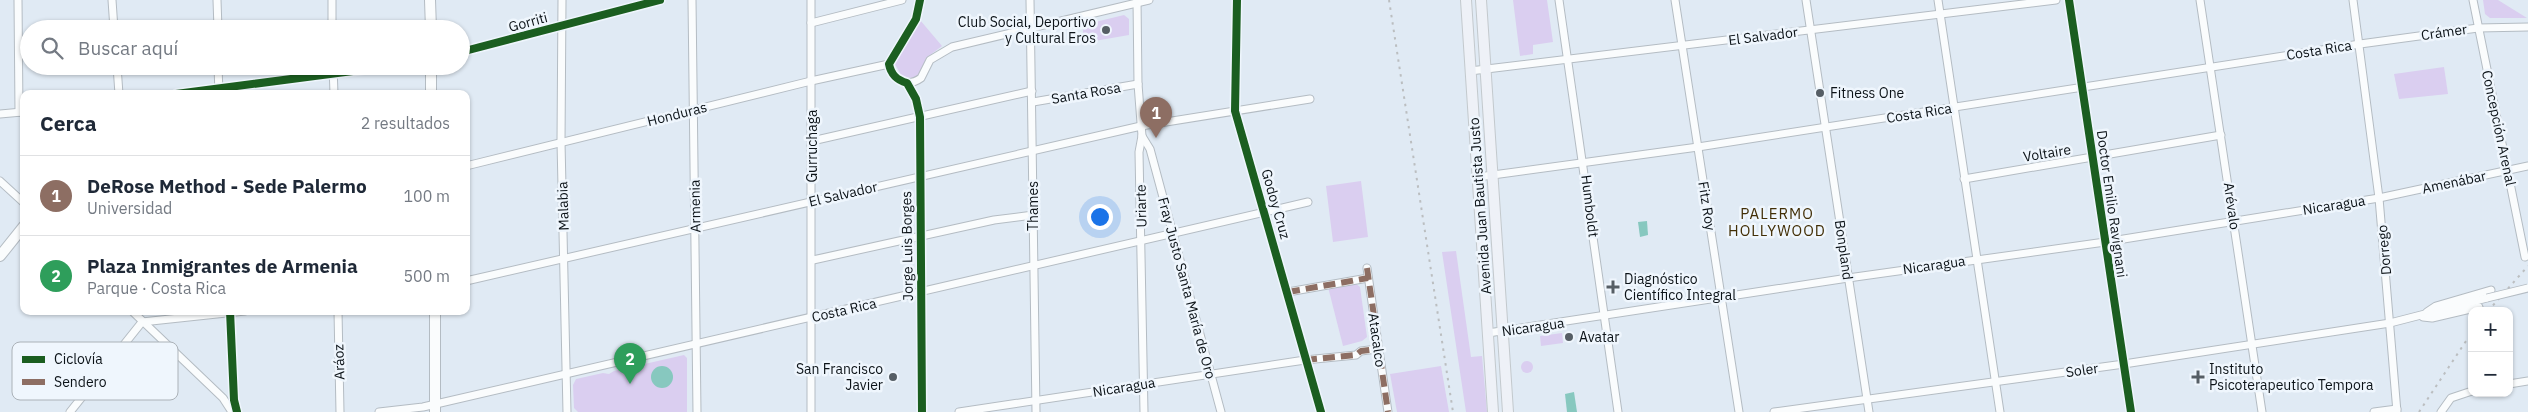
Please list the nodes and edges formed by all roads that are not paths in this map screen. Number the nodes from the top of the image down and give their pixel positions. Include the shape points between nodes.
1 (18, 0) edge
2 (112, 0) edge
3 (217, 0) edge
4 (332, 0) edge
5 (430, 0) edge
6 (562, 0) edge
7 (660, 0) edge
8 (692, 0) edge
9 (811, 0) edge
10 (902, 0) edge
11 (920, 0) edge
12 (1030, 0) edge
13 (1149, 0) edge
14 (1237, 0) edge
15 (1466, 0) edge
16 (1481, 0) edge
17 (1560, 0) edge
18 (1675, 0) edge
19 (1806, 0) edge
20 (1938, 0) edge
21 (2056, 0) edge
22 (2069, 0) edge
23 (2200, 0) edge
24 (2354, 0) edge
25 (2473, 0) edge
26 (1137, 1) edge
27 (1940, 14) junction
28 (113, 20) edge
29 (218, 20) edge
30 (332, 20) edge
31 (430, 20) edge
32 (811, 23) junction
33 (562, 26) junction
34 (2528, 27) edge
35 (1031, 28) junction
36 (2478, 28) junction
37 (1811, 30) junction
38 (2360, 44) junction
39 (1682, 46) junction
40 (470, 50) edge
41 (20, 56) edge
42 (1569, 57) junction
43 (889, 64) junction
44 (2211, 66) junction
45 (1485, 69) junction
46 (1470, 71) junction
47 (21, 75) edge
48 (118, 75) edge
49 (218, 75) edge
50 (334, 75) joint
51 (431, 75) edge
52 (811, 81) junction
53 (907, 82) junction
54 (1138, 84) junction
55 (2082, 88) junction
56 (21, 90) edge
57 (119, 90) edge
58 (219, 90) edge
59 (226, 90) edge
60 (334, 90) edge
61 (431, 90) edge
62 (1032, 90) junction
63 (1310, 99) dead end
64 (1033, 102) junction
65 (1954, 108) junction
66 (695, 110) junction
67 (20, 112) edge
68 (1235, 112) junction
69 (0, 114) edge
70 (920, 117) junction
71 (1141, 126) junction
72 (1827, 127) junction
73 (2221, 135) junction
74 (1142, 136) junction
75 (812, 141) junction
76 (562, 142) junction
77 (1698, 147) junction
78 (1032, 151) junction
79 (2093, 157) junction
80 (1584, 164) junction
81 (470, 165) edge
82 (2528, 166) edge
83 (2508, 170) junction
84 (918, 176) junction
85 (1478, 177) junction
86 (1492, 177) junction
87 (1964, 179) junction
88 (0, 180) edge
89 (2379, 198) junction
90 (20, 199) edge
91 (812, 201) junction
92 (1308, 202) dead end
93 (1266, 211) junction
94 (1033, 215) junction
95 (2234, 220) junction
96 (696, 228) junction
97 (20, 231) edge
98 (1172, 233) junction
99 (920, 237) junction
100 (1141, 240) junction
101 (2105, 242) junction
102 (0, 256) edge
103 (2525, 257) dead end
104 (565, 259) junction
105 (1977, 259) junction
106 (813, 260) junction
107 (1033, 266) junction
108 (1367, 268) dead end
109 (1368, 278) junction
110 (1848, 278) junction
111 (470, 280) edge
112 (2528, 288) edge
113 (2492, 290) dead end
114 (920, 292) junction
115 (1288, 292) junction
116 (1721, 297) junction
117 (2468, 310) edge
118 (136, 315) edge
119 (140, 315) edge
120 (204, 315) edge
121 (230, 315) edge
122 (338, 315) edge
123 (434, 315) edge
124 (1605, 316) junction
125 (2418, 317) junction
126 (812, 318) junction
127 (142, 322) junction
128 (2390, 323) junction
129 (1502, 332) junction
130 (1488, 333) junction
131 (126, 342) edge
132 (163, 342) edge
133 (696, 344) junction
134 (2252, 344) junction
135 (1377, 349) junction
136 (178, 356) edge
137 (1305, 360) junction
138 (2124, 364) junction
139 (567, 373) junction
140 (1211, 374) junction
141 (2528, 381) edge
142 (1995, 382) junction
143 (2513, 383) edge
144 (1144, 384) junction
145 (2468, 392) edge
146 (1867, 399) junction
147 (80, 400) edge
148 (1036, 400) junction
149 (435, 408) edge
150 (2397, 410) edge
151 (70, 412) edge
152 (232, 412) edge
153 (237, 412) edge
154 (340, 412) edge
155 (379, 412) edge
156 (567, 412) edge
157 (697, 412) edge
158 (811, 412) edge
159 (922, 412) edge
160 (959, 412) edge
161 (1036, 412) edge
162 (1144, 412) edge
163 (1221, 412) edge
164 (1321, 412) edge
165 (1388, 412) edge
166 (1493, 412) edge
167 (1508, 412) edge
168 (1618, 412) edge
169 (1739, 412) edge
170 (1774, 412) edge
171 (1869, 412) edge
172 (2000, 412) edge
173 (2131, 412) edge
174 (2262, 412) edge
175 (2374, 412) edge
176 (2441, 412) edge

1 - 41 street
2 - 28 street
3 - 29 street
4 - 30 street
5 - 31 main road
6 - 33 street, Malabia
7 - 33 street, Gorriti
8 - 66 street, Armenia
9 - 32 street, Gurruchaga
10 - 32 street
11 - 43 street via 916,19
12 - 35 street, Thames
13 - 26 street
14 - 68 street, Godoy Cruz
15 - 46 main road, Avenida Juan Bautista Justo
16 - 45 main road, Avenida Juan Bautista Justo
17 - 42 street, Humboldt
18 - 39 street, Fitz Roy
19 - 37 street, Bonpland
20 - 27 street
21 - 27 street, El Salvador
22 - 55 street, Doctor Emilio Ravignani
23 - 44 street, Arévalo
24 - 38 street, Dorrego
25 - 36 street, Concepción Arenal
26 - 35 street
26 - 54 street, Uriarte
27 - 37 street, El Salvador
27 - 65 street
32 - 52 street, Gurruchaga
33 - 40 street, Gorriti
33 - 76 street, Malabia
34 - 36 street, Crámer
35 - 53 street via 942,51 930,60 921,78
35 - 62 street, Thames
36 - 38 street, Crámer
36 - 83 street, Concepción Arenal
37 - 39 street, El Salvador
37 - 72 street, Bonpland
38 - 44 street, Costa Rica
38 - 89 street, Dorrego
39 - 42 street, El Salvador
39 - 77 street, Fitz Roy
42 - 45 street, El Salvador
42 - 80 street, Humboldt
43 - 52 street, Honduras
43 - 53 street via 896,78
44 - 55 street, Costa Rica
44 - 73 street, Arévalo
45 - 46 street, El Salvador
45 - 86 main road, Avenida Juan Bautista Justo
46 - 85 main road, Avenida Juan Bautista Justo
47 - 56 street
48 - 57 street
49 - 58 street
50 - 59 street
50 - 60 street
51 - 61 main road
52 - 66 street, Honduras
52 - 75 street, Gurruchaga
53 - 70 street, Jorge Luis Borges via 916,99
54 - 64 street, Santa Rosa
54 - 71 street, Uriarte
55 - 65 street, Costa Rica
55 - 79 street, Doctor Emilio Ravignani
62 - 64 street, Thames
62 - 70 street
63 - 68 street, El Salvador
64 - 78 street, Thames
65 - 72 street, Costa Rica
65 - 87 street
66 - 76 street, Honduras
66 - 96 street, Armenia
67 - 69 street
68 - 71 street, El Salvador
68 - 93 street, Godoy Cruz
70 - 75 street
70 - 84 street, Jorge Luis Borges
71 - 74 street, Uriarte
71 - 78 street, El Salvador
72 - 77 street, Costa Rica
72 - 110 street, Bonpland
73 - 79 street, Voltaire
73 - 95 street, Arévalo
74 - 98 street, Fray Justo Santa María de Oro via 1150,149
74 - 100 street, Uriarte
75 - 91 street, Gurruchaga
76 - 81 street, Honduras
76 - 104 street, Malabia
77 - 80 street, Costa Rica
77 - 116 street, Fitz Roy
78 - 84 street, El Salvador
78 - 94 street, Thames
79 - 87 street, Voltaire
79 - 101 street, Doctor Emilio Ravignani
80 - 86 street, Costa Rica
80 - 124 street, Humboldt
82 - 83 street, Amenábar
83 - 89 street, Amenábar
83 - 103 street, Concepción Arenal
84 - 91 street, El Salvador
84 - 99 street, Jorge Luis Borges
85 - 86 street, Costa Rica
85 - 130 main road, Avenida Juan Bautista Justo
86 - 129 main road, Avenida Juan Bautista Justo
87 - 105 street
88 - 90 street
89 - 95 street, Nicaragua
89 - 128 street, Dorrego
91 - 96 street, El Salvador
91 - 106 street, Gurruchaga
92 - 93 street, Costa Rica
93 - 98 street, Costa Rica
93 - 115 street, Godoy Cruz
94 - 99 street via 994,220
94 - 107 street, Thames
95 - 101 street, Nicaragua
95 - 134 street, Arévalo
96 - 104 street, El Salvador
96 - 133 street, Armenia
97 - 102 main road
98 - 100 street, Costa Rica
98 - 140 street, Fray Justo Santa María de Oro
99 - 106 street
99 - 114 street, Jorge Luis Borges
100 - 107 street, Costa Rica
100 - 144 street, Uriarte
101 - 105 street, Nicaragua
101 - 138 street, Doctor Emilio Ravignani
104 - 111 street, El Salvador
104 - 139 street, Malabia
105 - 110 street, Nicaragua
105 - 142 street
106 - 126 street, Gurruchaga
107 - 114 street, Costa Rica
107 - 148 street, Thames
108 - 109 street, Atacalco
109 - 115 street
109 - 135 street, Atacalco
110 - 116 street, Nicaragua
110 - 146 street, Bonpland
112 - 125 street, bridge
113 - 125 street via 2436,306
114 - 126 street, Costa Rica
114 - 159 street, Jorge Luis Borges
115 - 137 street, Godoy Cruz
116 - 124 street, Nicaragua
116 - 169 street, Fitz Roy
117 - 125 street via 2432,318
118 - 127 street
119 - 127 street
120 - 127 street
121 - 153 street
122 - 154 street, Aráoz
123 - 149 main road
124 - 129 street, Nicaragua
124 - 168 street, Humboldt
125 - 128 street, Soler
126 - 133 street, Costa Rica
126 - 158 street, Gurruchaga
127 - 131 street
127 - 132 street
128 - 134 street, Soler
128 - 150 street, Dorrego
129 - 130 street, Nicaragua
129 - 167 main road, Avenida Juan Bautista Justo
130 - 166 main road, Avenida Juan Bautista Justo
133 - 139 street, Costa Rica
133 - 157 street, Armenia
134 - 138 street, Soler
134 - 174 street, Arévalo
135 - 137 street, Nicaragua via 1356,355
135 - 165 street, Atacalco
136 - 152 street via 223,398
137 - 140 street, Nicaragua
137 - 164 street, Godoy Cruz
138 - 142 street, Soler
138 - 173 street, Doctor Emilio Ravignani
139 - 149 street, Costa Rica
139 - 156 street, Malabia
140 - 144 street, Nicaragua
140 - 163 street, Fray Justo Santa María de Oro
141 - 143 street
142 - 146 street, Soler
142 - 172 street
144 - 148 street, Nicaragua
144 - 162 street, Uriarte
145 - 176 street via 2451,398
146 - 170 street, Soler
146 - 171 street, Bonpland
147 - 151 street
148 - 160 street, Nicaragua
148 - 161 street, Thames
149 - 155 street, Costa Rica
150 - 175 street

